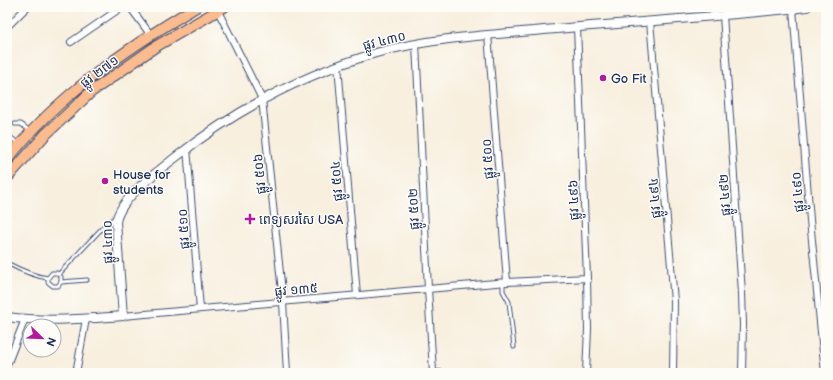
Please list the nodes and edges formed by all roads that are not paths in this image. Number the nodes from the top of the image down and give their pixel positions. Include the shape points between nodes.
1 (27, 7) edge
2 (122, 7) edge
3 (130, 7) edge
4 (196, 7) edge
5 (807, 7) edge
6 (219, 8) edge
7 (792, 9) junction
8 (723, 15) junction
9 (650, 21) junction
10 (7, 27) edge
11 (577, 27) junction
12 (150, 34) junction
13 (488, 34) junction
14 (71, 42) dead end
15 (416, 44) junction
16 (338, 65) junction
17 (262, 99) junction
18 (15, 124) dead end
19 (8, 132) edge
20 (32, 132) junction
21 (20, 144) junction
22 (187, 148) junction
23 (7, 160) edge
24 (7, 178) edge
25 (117, 217) junction
26 (7, 263) edge
27 (59, 274) junction
28 (48, 278) junction
29 (587, 278) junction
30 (87, 280) dead end
31 (61, 282) junction
32 (505, 282) junction
33 (428, 289) junction
34 (357, 295) junction
35 (283, 302) junction
36 (200, 309) junction
37 (123, 316) junction
38 (7, 317) edge
39 (22, 319) edge
40 (62, 319) edge
41 (86, 319) junction
42 (22, 325) edge
43 (514, 347) dead end
44 (7, 366) edge
45 (76, 373) edge
46 (287, 373) edge
47 (431, 373) edge
48 (450, 373) edge
49 (586, 373) edge
50 (673, 373) edge
51 (742, 373) edge
52 (825, 373) edge

1 - 10 street
2 - 14 street
3 - 12 street
4 - 12 main road, ផ្លូវ ២៧១
5 - 7 street, ផ្លូវ ៤៣០
6 - 17 street, ផ្លូវ ៥០៦
6 - 24 main road, ផ្លូវ ២៧១ via 155,47 91,92 45,135
7 - 8 street, ផ្លូវ ៤៣០
7 - 52 street, ផ្លូវ ៤៩០
8 - 9 street, ផ្លូវ ៤៣០
8 - 51 street, ផ្លូវ ៤៩២ via 742,292
9 - 11 street, ផ្លូវ ៤៣០
9 - 50 street, ផ្លូវ ៤៩៤ via 674,301
11 - 13 street, ផ្លូវ ៤៣០
11 - 29 street, ផ្លូវ ៤៩៦
12 - 20 main road, ផ្លូវ ២៧១ via 83,83
13 - 15 street, ផ្លូវ ៤៣០
13 - 32 street, ផ្លូវ ៥០០
15 - 16 street, ផ្លូវ ៤៣០
15 - 33 street, ផ្លូវ ៥០២
16 - 17 street, ផ្លូវ ៤៣០ via 299,80
16 - 34 street, ផ្លូវ ៥០៤
17 - 22 street, ផ្លូវ ៤៣០
17 - 35 street, ផ្លូវ ៥០៦
18 - 20 lane via 19,123
19 - 21 lane via 10,137
20 - 21 main road, ផ្លូវ ២៧១
21 - 23 main road, ផ្លូវ ២៧១
22 - 25 street, ផ្លូវ ៤៣០ via 148,179 123,205
22 - 36 street, ផ្លូវ ៥១០
25 - 27 lane via 105,225
25 - 37 street, ផ្លូវ ៤៣០
26 - 28 lane via 23,271
27 - 28 lane via 52,273
27 - 31 lane
28 - 31 lane via 48,282 53,286 58,286
29 - 32 street, ផ្លូវ ១៣៥
29 - 49 street, ផ្លូវ ៤៩៦
30 - 31 lane
32 - 33 street, ផ្លូវ ១៣៥
32 - 43 lane via 503,291 509,302
33 - 34 street, ផ្លូវ ១៣៥
33 - 47 street, ផ្លូវ ៥០២
34 - 35 street, ផ្លូវ ១៣៥
35 - 36 street, ផ្លូវ ១៣៥
35 - 46 street, ផ្លូវ ៥០៦
36 - 37 street, ផ្លូវ ១៣៥
37 - 41 street, ផ្លូវ ១៣៥
38 - 39 street, ផ្លូវ ១៣៥
40 - 41 street, ផ្លូវ ១៣៥
41 - 45 street
42 - 44 street
47 - 48 street

